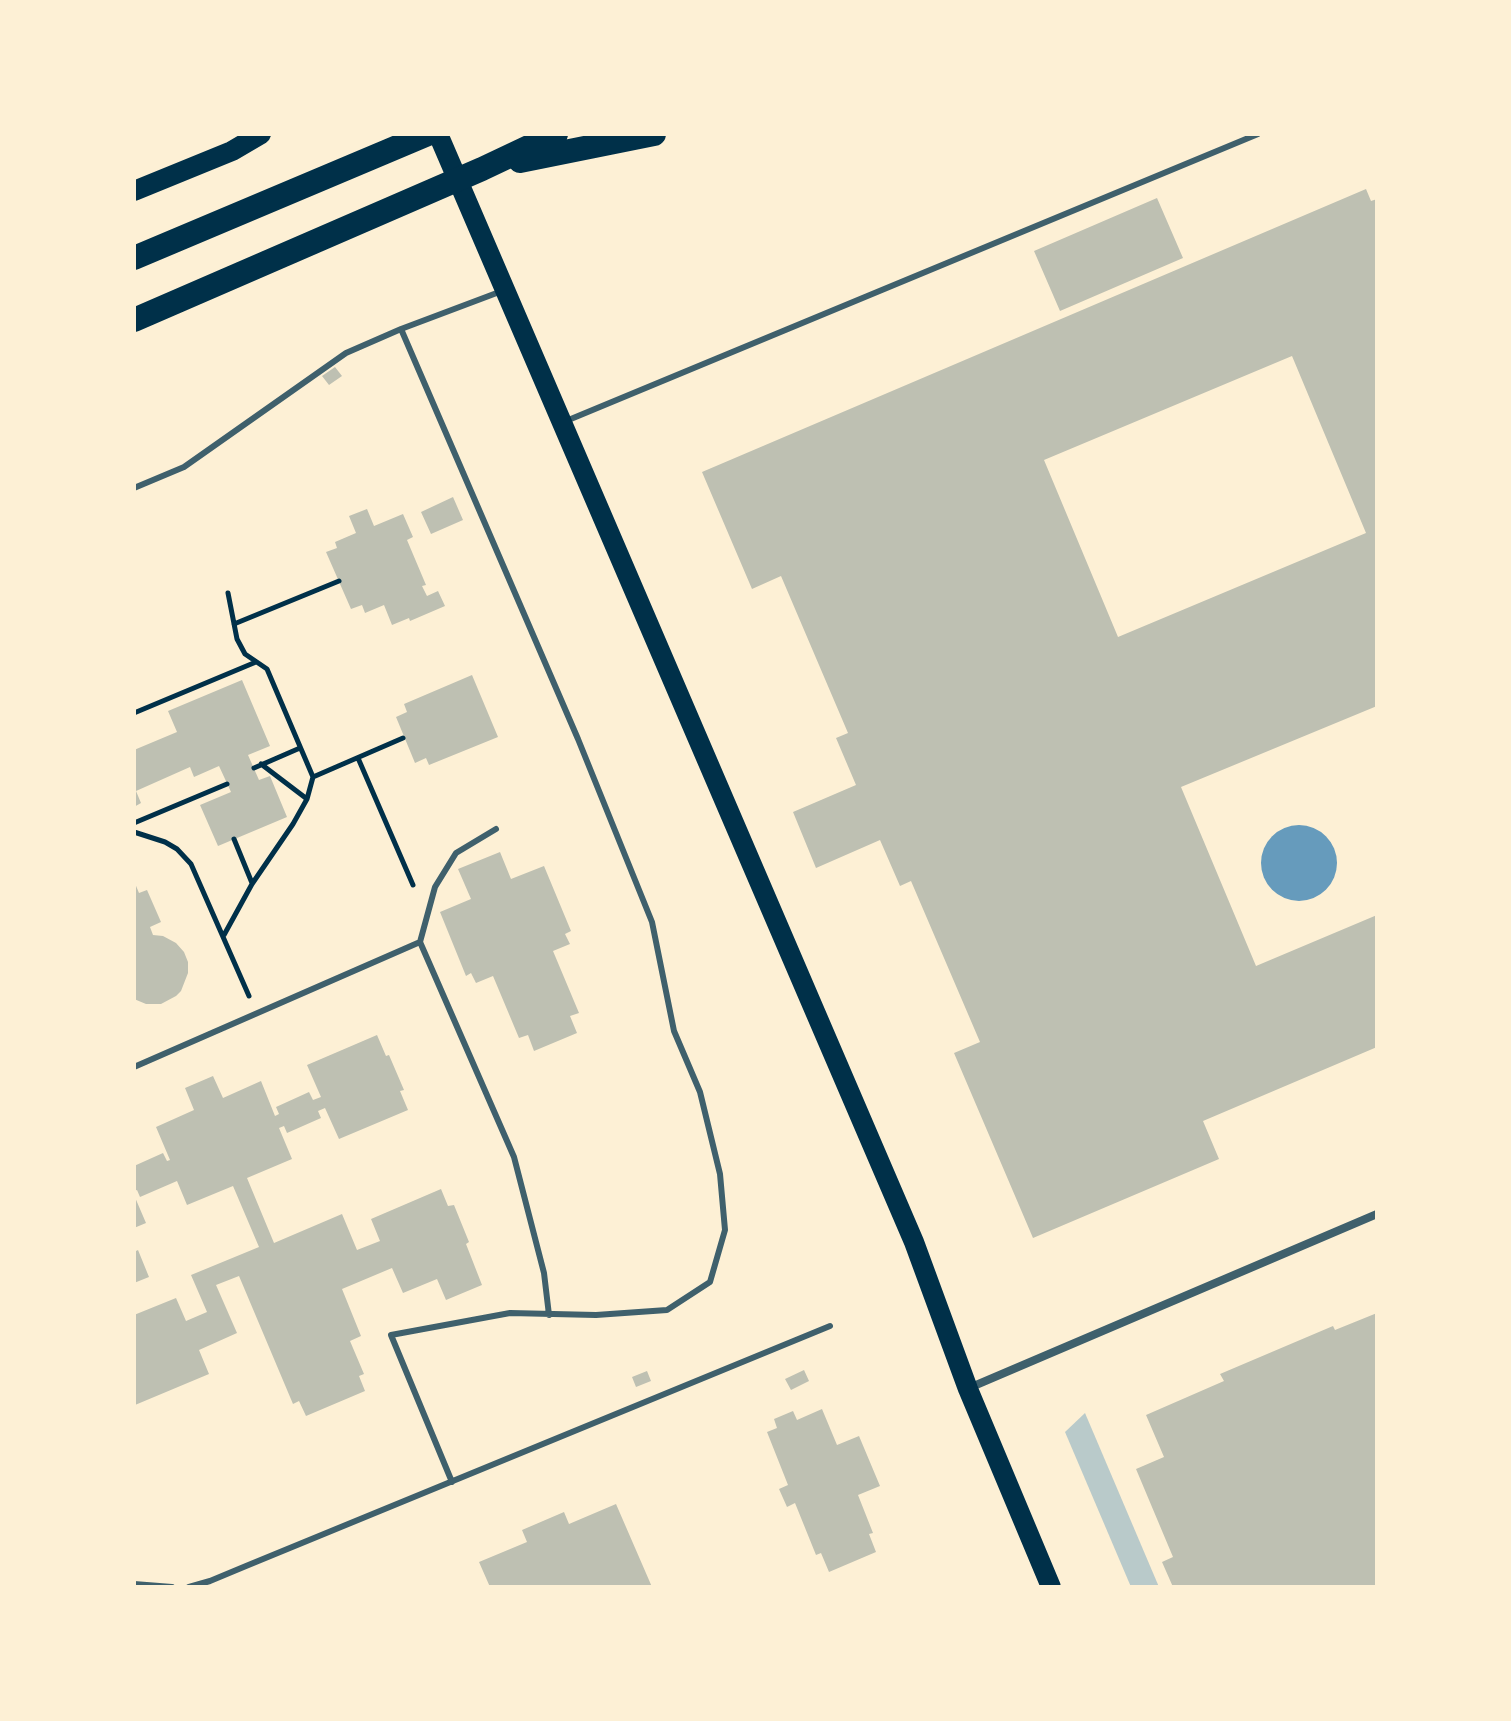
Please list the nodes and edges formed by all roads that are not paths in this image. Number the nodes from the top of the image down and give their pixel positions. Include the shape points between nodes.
1 (261, 134) edge
2 (428, 134) edge
3 (438, 134) edge
4 (556, 134) edge
5 (654, 134) edge
6 (1258, 134) edge
7 (482, 169) junction
8 (134, 191) edge
9 (134, 258) edge
10 (505, 290) junction
11 (134, 320) edge
12 (401, 329) junction
13 (563, 422) junction
14 (134, 488) edge
15 (496, 829) dead end
16 (420, 942) junction
17 (134, 1067) edge
18 (1377, 1214) edge
19 (549, 1315) junction
20 (830, 1326) dead end
21 (968, 1389) junction
22 (452, 1482) junction
23 (134, 1584) edge
24 (172, 1587) edge
25 (189, 1587) edge
26 (1051, 1587) edge

1 - 8 main road
2 - 9 highway
3 - 10 main road
4 - 7 highway
5 - 7 highway
6 - 13 lane
7 - 11 highway
10 - 12 lane
10 - 13 main road
12 - 14 lane via 346,353 184,467
12 - 19 lane via 652,922 674,1031 700,1092 720,1174 725,1230 710,1282 667,1310
13 - 21 main road via 908,1227
15 - 16 lane via 456,853 435,887
16 - 17 lane
16 - 19 lane via 514,1157 544,1273
18 - 21 street
19 - 22 lane via 510,1313 391,1335
20 - 22 lane
21 - 26 main road
22 - 25 lane
23 - 24 lane

